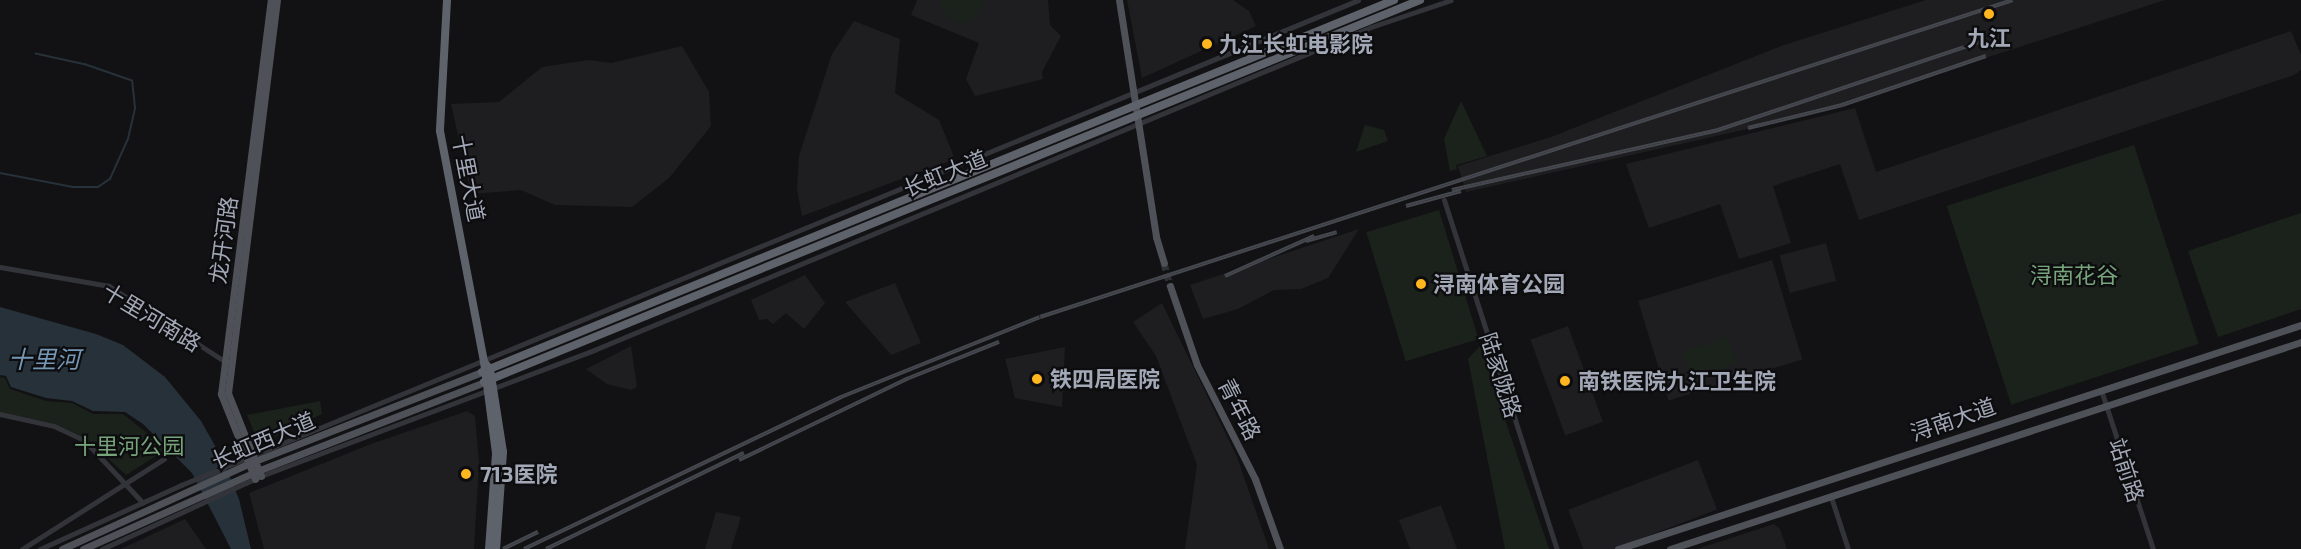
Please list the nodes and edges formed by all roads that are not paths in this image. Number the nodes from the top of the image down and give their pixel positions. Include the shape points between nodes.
1 (271, 0) edge
2 (277, 0) edge
3 (447, 0) edge
4 (1119, 0) edge
5 (1358, 0) edge
6 (1394, 0) edge
7 (1420, 0) edge
8 (1451, 0) edge
9 (1134, 92) junction
10 (1137, 109) junction
11 (1139, 123) junction
12 (1444, 200) dead end
13 (1164, 263) tunnel mouth
14 (0, 267) edge
15 (1170, 286) tunnel mouth
16 (2301, 325) edge
17 (2301, 342) edge
18 (226, 362) junction
19 (484, 362) junction
20 (486, 370) junction
21 (488, 385) junction
22 (2101, 390) junction
23 (2106, 406) junction
24 (0, 414) edge
25 (165, 459) dead end
26 (248, 461) junction
27 (254, 476) junction
28 (126, 483) junction
29 (1831, 497) junction
30 (143, 503) junction
31 (189, 505) junction
32 (22, 549) edge
33 (40, 549) edge
34 (62, 549) edge
35 (83, 549) edge
36 (102, 549) edge
37 (489, 549) edge
38 (496, 549) edge
39 (1280, 549) edge
40 (1557, 549) edge
41 (1617, 549) edge
42 (1670, 549) edge
43 (1848, 549) edge
44 (2153, 549) edge

1 - 18 main road, 龙开河路
2 - 18 main road, 龙开河路
3 - 19 highway, 十里大道 via 440,130
4 - 9 main road
5 - 9 street
6 - 10 highway, 长虹大道
7 - 10 highway, 长虹大道
8 - 11 street via 1371,27
9 - 10 main road
9 - 19 street
10 - 11 main road
10 - 20 highway, 长虹大道
10 - 21 highway, 长虹大道
11 - 13 main road via 1156,237
11 - 21 street via 594,350
12 - 40 street, 陆家陇路
14 - 18 street, 十里河南路 via 108,286
15 - 39 main road, 青年路 via 1197,365 1255,479
16 - 22 main road, 浔南大道
17 - 23 main road, 浔南大道
18 - 26 main road, 龙开河路 via 228,393
19 - 20 highway, 十里大道
19 - 26 street
20 - 21 highway, 十里大道
20 - 26 main road, 长虹西大道
21 - 27 main road, 长虹西大道
21 - 37 highway, 十里大道 via 496,453
21 - 38 highway, 十里大道 via 503,452
22 - 23 street, 站前路
22 - 41 main road, 浔南大道
23 - 29 main road, 浔南大道
23 - 44 street, 站前路
24 - 28 street via 54,426 84,440
25 - 28 street
26 - 27 main road, 龙开河路
26 - 30 street
26 - 34 main road, 长虹西大道
27 - 31 main road, 长虹西大道
28 - 30 street
28 - 32 street
29 - 42 main road, 浔南大道
29 - 43 street
30 - 33 street
31 - 35 main road, 长虹西大道
31 - 36 street

